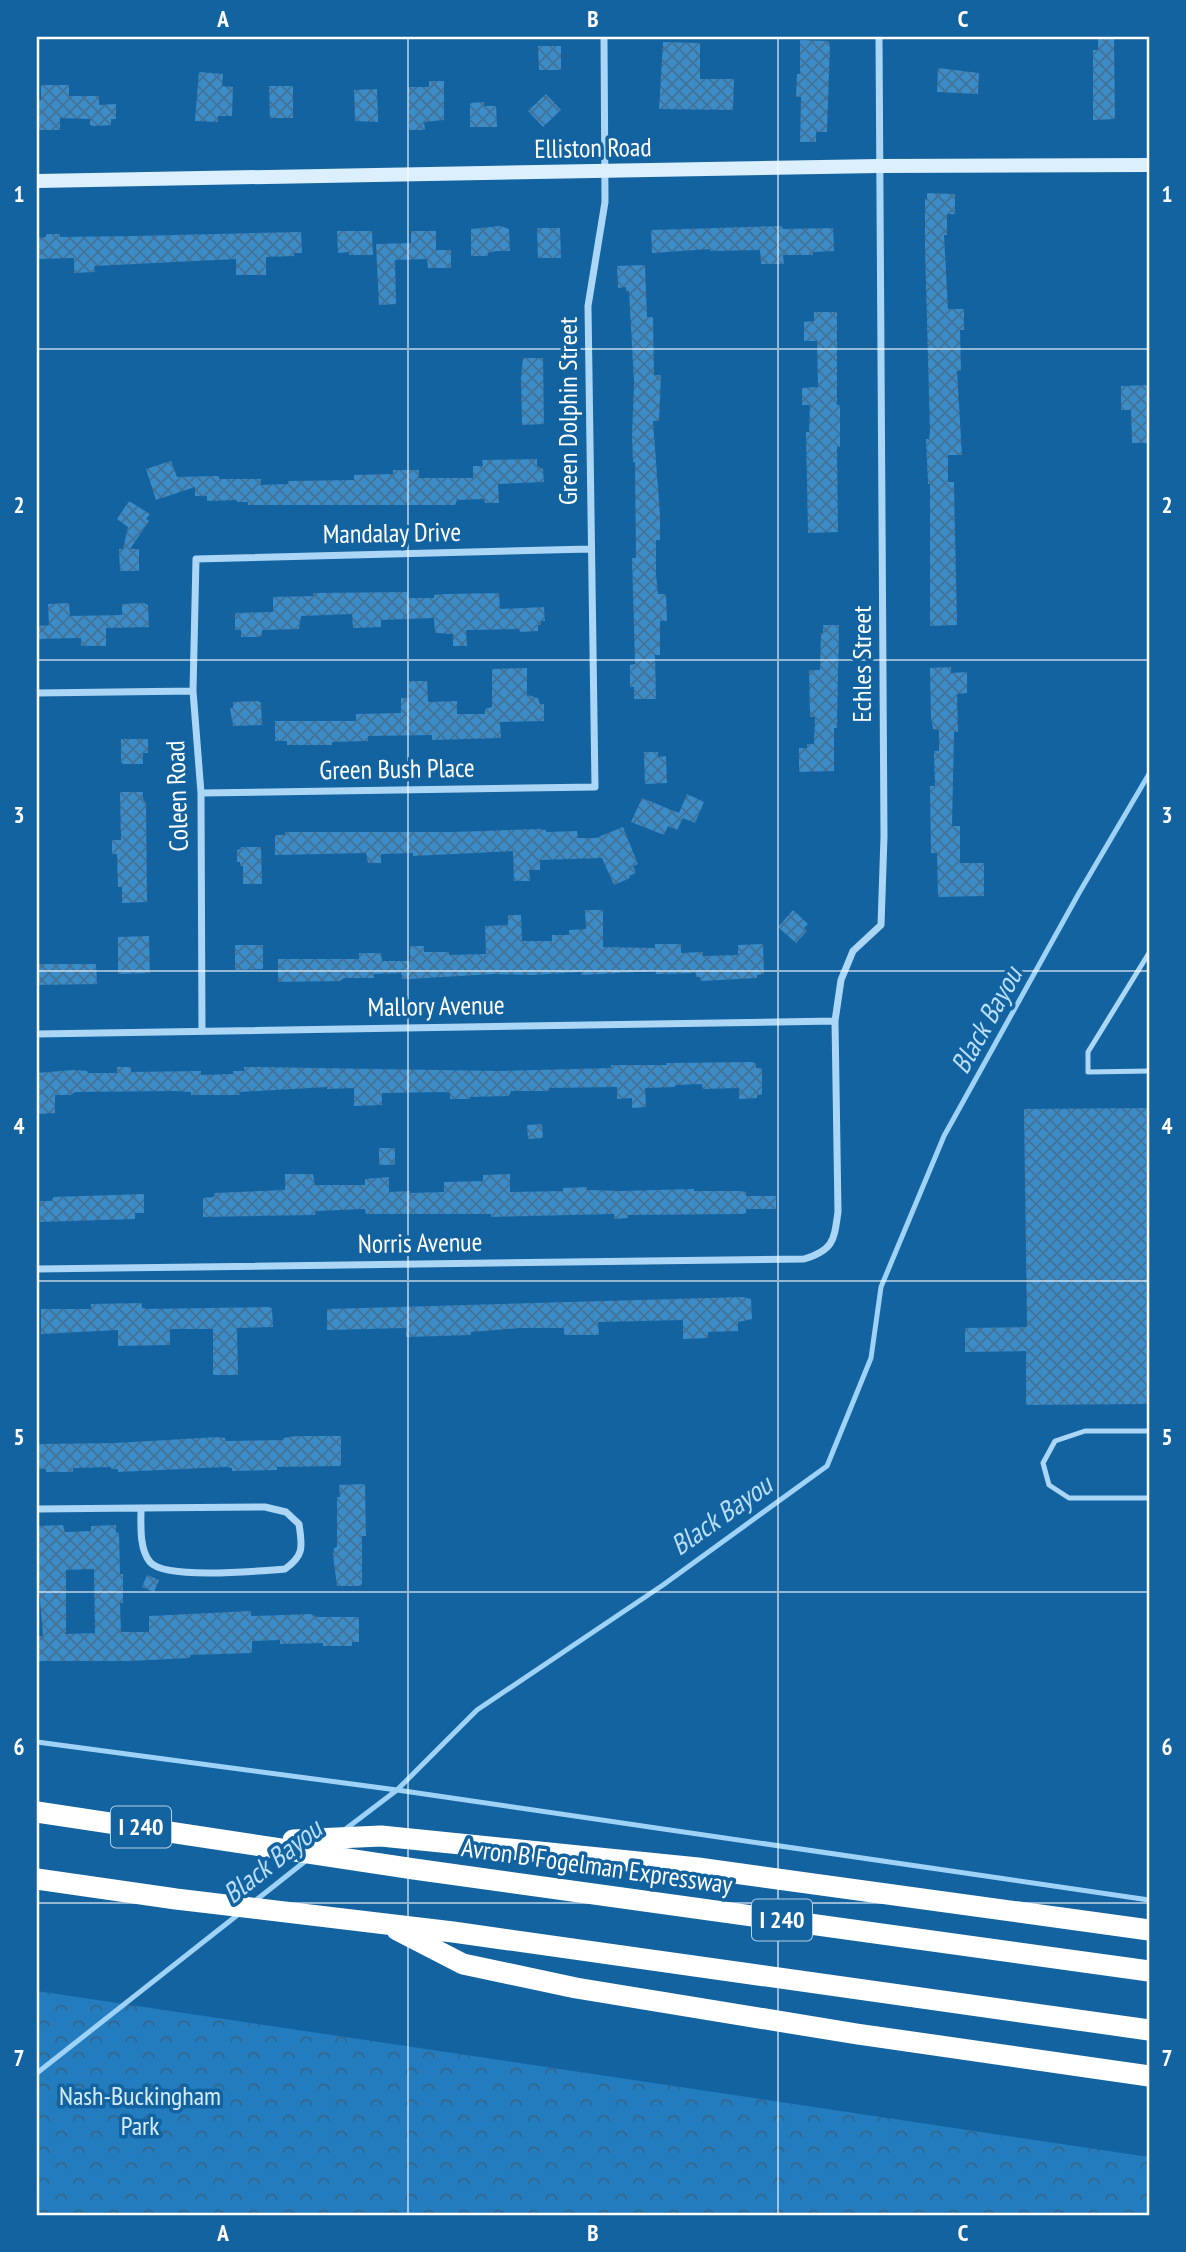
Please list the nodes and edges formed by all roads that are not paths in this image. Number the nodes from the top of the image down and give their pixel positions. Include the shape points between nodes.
1 (604, 37) edge
2 (879, 37) edge
3 (1149, 165) edge
4 (879, 166) junction
5 (606, 172) junction
6 (37, 181) edge
7 (590, 550) junction
8 (196, 559) joint
9 (193, 691) junction
10 (37, 692) edge
11 (595, 787) joint
12 (201, 793) junction
13 (1149, 953) edge
14 (835, 1021) junction
15 (202, 1031) junction
16 (37, 1034) edge
17 (1149, 1071) edge
18 (804, 1259) joint
19 (37, 1269) edge
20 (1149, 1431) edge
21 (1149, 1498) edge
22 (141, 1508) junction
23 (37, 1509) edge
24 (37, 1812) edge
25 (246, 1842) junction
26 (37, 1879) edge
27 (386, 1925) junction
28 (1149, 1930) edge
29 (1149, 1971) edge
30 (1149, 2030) edge
31 (1149, 2076) edge

1 - 5 street, Green Dolphin Street
2 - 4 street, Echles Street
3 - 4 street, Elliston Road
4 - 5 street, Elliston Road
4 - 14 street, Echles Street via 881,925 853,951 841,980
5 - 6 street, Elliston Road
5 - 7 street, Green Dolphin Street via 588,306
7 - 8 street, Mandalay Drive
7 - 11 street, Green Dolphin Street
8 - 9 street, Coleen Road
9 - 10 street
9 - 12 street, Coleen Road
11 - 12 street, Green Bush Place
12 - 15 street, Coleen Road
13 - 17 lane via 1088,1052 1088,1072
14 - 15 street, Mallory Avenue
14 - 18 street, Echles Street via 835,1236 822,1254
15 - 16 street, Mallory Avenue
18 - 19 street, Norris Avenue
20 - 21 lane via 1085,1431 1055,1441 1044,1463 1049,1485 1069,1498
22 - 22 street via 149,1562 166,1571 285,1569 301,1551 299,1524 276,1508
22 - 23 street
24 - 25 highway, Avron B Fogelman Expressway / I 240
25 - 28 highway via 381,1836 740,1872
25 - 29 highway, Avron B Fogelman Expressway / I 240
26 - 27 highway, I 240
27 - 30 highway, I 240
27 - 31 highway via 463,1964 576,1988

